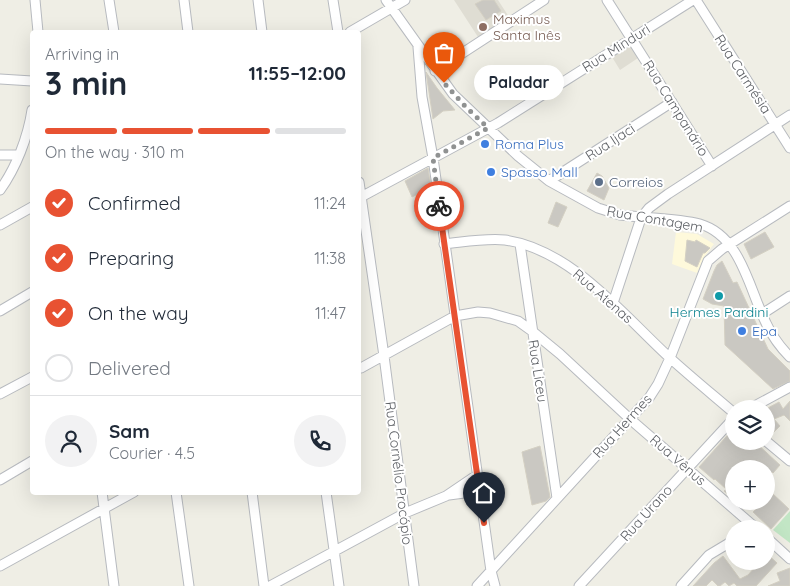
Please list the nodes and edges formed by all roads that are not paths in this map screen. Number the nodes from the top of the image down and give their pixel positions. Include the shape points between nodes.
1 (35, 0) edge
2 (109, 0) edge
3 (184, 0) edge
4 (258, 0) edge
5 (333, 0) edge
6 (386, 0) edge
7 (405, 0) edge
8 (544, 0) edge
9 (607, 0) edge
10 (694, 0) edge
11 (392, 8) junction
12 (38, 30) edge
13 (114, 30) edge
14 (188, 30) edge
15 (262, 30) edge
16 (338, 30) edge
17 (354, 30) edge
18 (631, 38) junction
19 (418, 46) junction
20 (435, 71) junction
21 (0, 80) edge
22 (30, 81) edge
23 (672, 102) junction
24 (790, 114) edge
25 (30, 116) edge
26 (775, 124) junction
27 (488, 128) junction
28 (790, 148) edge
29 (0, 155) edge
30 (18, 155) junction
31 (433, 158) junction
32 (712, 166) junction
33 (549, 181) junction
34 (0, 190) edge
35 (361, 197) joint
36 (790, 206) edge
37 (30, 208) edge
38 (0, 218) edge
39 (642, 218) junction
40 (10, 220) junction
41 (0, 225) edge
42 (444, 244) junction
43 (520, 244) junction
44 (729, 244) junction
45 (30, 293) edge
46 (790, 296) edge
47 (613, 302) junction
48 (0, 311) edge
49 (762, 314) junction
50 (455, 316) junction
51 (532, 331) junction
52 (384, 356) junction
53 (790, 357) edge
54 (670, 358) junction
55 (361, 368) dead end
56 (30, 378) edge
57 (790, 386) edge
58 (0, 394) edge
59 (765, 400) edge
60 (725, 405) edge
61 (630, 419) junction
62 (725, 427) edge
63 (775, 448) edge
64 (790, 461) edge
65 (30, 463) edge
66 (686, 468) junction
67 (477, 475) junction
68 (0, 480) edge
69 (479, 491) junction
70 (102, 495) edge
71 (129, 495) edge
72 (176, 495) edge
73 (252, 495) edge
74 (326, 495) edge
75 (446, 496) junction
76 (558, 498) junction
77 (104, 509) junction
78 (405, 513) junction
79 (747, 520) edge
80 (725, 545) edge
81 (775, 545) edge
82 (334, 550) junction
83 (790, 558) edge
84 (0, 566) edge
85 (491, 572) junction
86 (114, 586) edge
87 (189, 586) edge
88 (264, 586) edge
89 (270, 586) edge
90 (339, 586) edge
91 (414, 586) edge
92 (477, 586) edge
93 (495, 586) edge
94 (579, 586) edge
95 (681, 586) edge

1 - 12 street
2 - 13 street
3 - 14 street
4 - 15 street
5 - 16 street
6 - 11 street, Rua Contagem
7 - 11 street
8 - 20 street
9 - 18 street, Rua Campanário
10 - 18 street, Rua Minduri
10 - 26 street, Rua Carmésia
11 - 17 street
11 - 19 street, Rua Contagem
18 - 23 street, Rua Campanário
18 - 27 street, Rua Minduri
19 - 20 street, Rua Contagem
19 - 31 street via 422,97
20 - 27 street, Rua Contagem
21 - 22 street
23 - 32 street, Rua Campanário
23 - 33 street, Rua Ijaci
24 - 26 street
25 - 30 street
26 - 28 street, Rua Carmésia
26 - 32 street
27 - 31 street, Rua Minduri
27 - 33 street, Rua Contagem
29 - 30 street
30 - 34 street
31 - 35 street, Rua Minduri
31 - 42 street
32 - 39 street via 658,200
33 - 39 street, Rua Contagem via 609,212
35 - 52 street, Rua Cornélio Procópio
36 - 44 street, Rua Hermes
37 - 40 street
38 - 40 street
39 - 44 street, Rua Contagem via 700,224
39 - 47 street
40 - 41 street
42 - 43 street, Rua Atenas via 485,239
42 - 50 street
43 - 47 street, Rua Atenas via 551,256
43 - 51 street, Rua Liceu
44 - 49 street, Rua Contagem
44 - 54 street, Rua Hermes via 712,256 703,270
45 - 48 street
46 - 49 street
47 - 54 street, Rua Atenas
49 - 53 street, Rua Contagem via 776,341
50 - 51 street, Rua Vênus via 490,313 518,321
50 - 52 street
50 - 67 street
51 - 61 street, Rua Vênus
51 - 76 street, Rua Liceu
52 - 55 street
52 - 78 street, Rua Cornélio Procópio
54 - 60 street, Rua Atenas
54 - 61 street, Rua Hermes via 654,391
56 - 58 street
57 - 59 street
61 - 66 street, Rua Vênus
61 - 76 street, Rua Hermes
62 - 66 street, Rua Urano
63 - 64 street
65 - 68 street
66 - 79 street, Rua Vênus
66 - 94 street, Rua Urano
67 - 69 street
67 - 75 street
69 - 75 street
69 - 85 street
70 - 77 street
71 - 77 street
72 - 87 street
73 - 88 street
74 - 82 street
75 - 78 street
76 - 85 street, Rua Hermes
77 - 84 street
77 - 86 street
78 - 82 street
78 - 91 street, Rua Cornélio Procópio
80 - 95 street via 709,555
81 - 83 street
82 - 89 street
82 - 90 street
85 - 92 street, Rua Hermes
85 - 93 street

